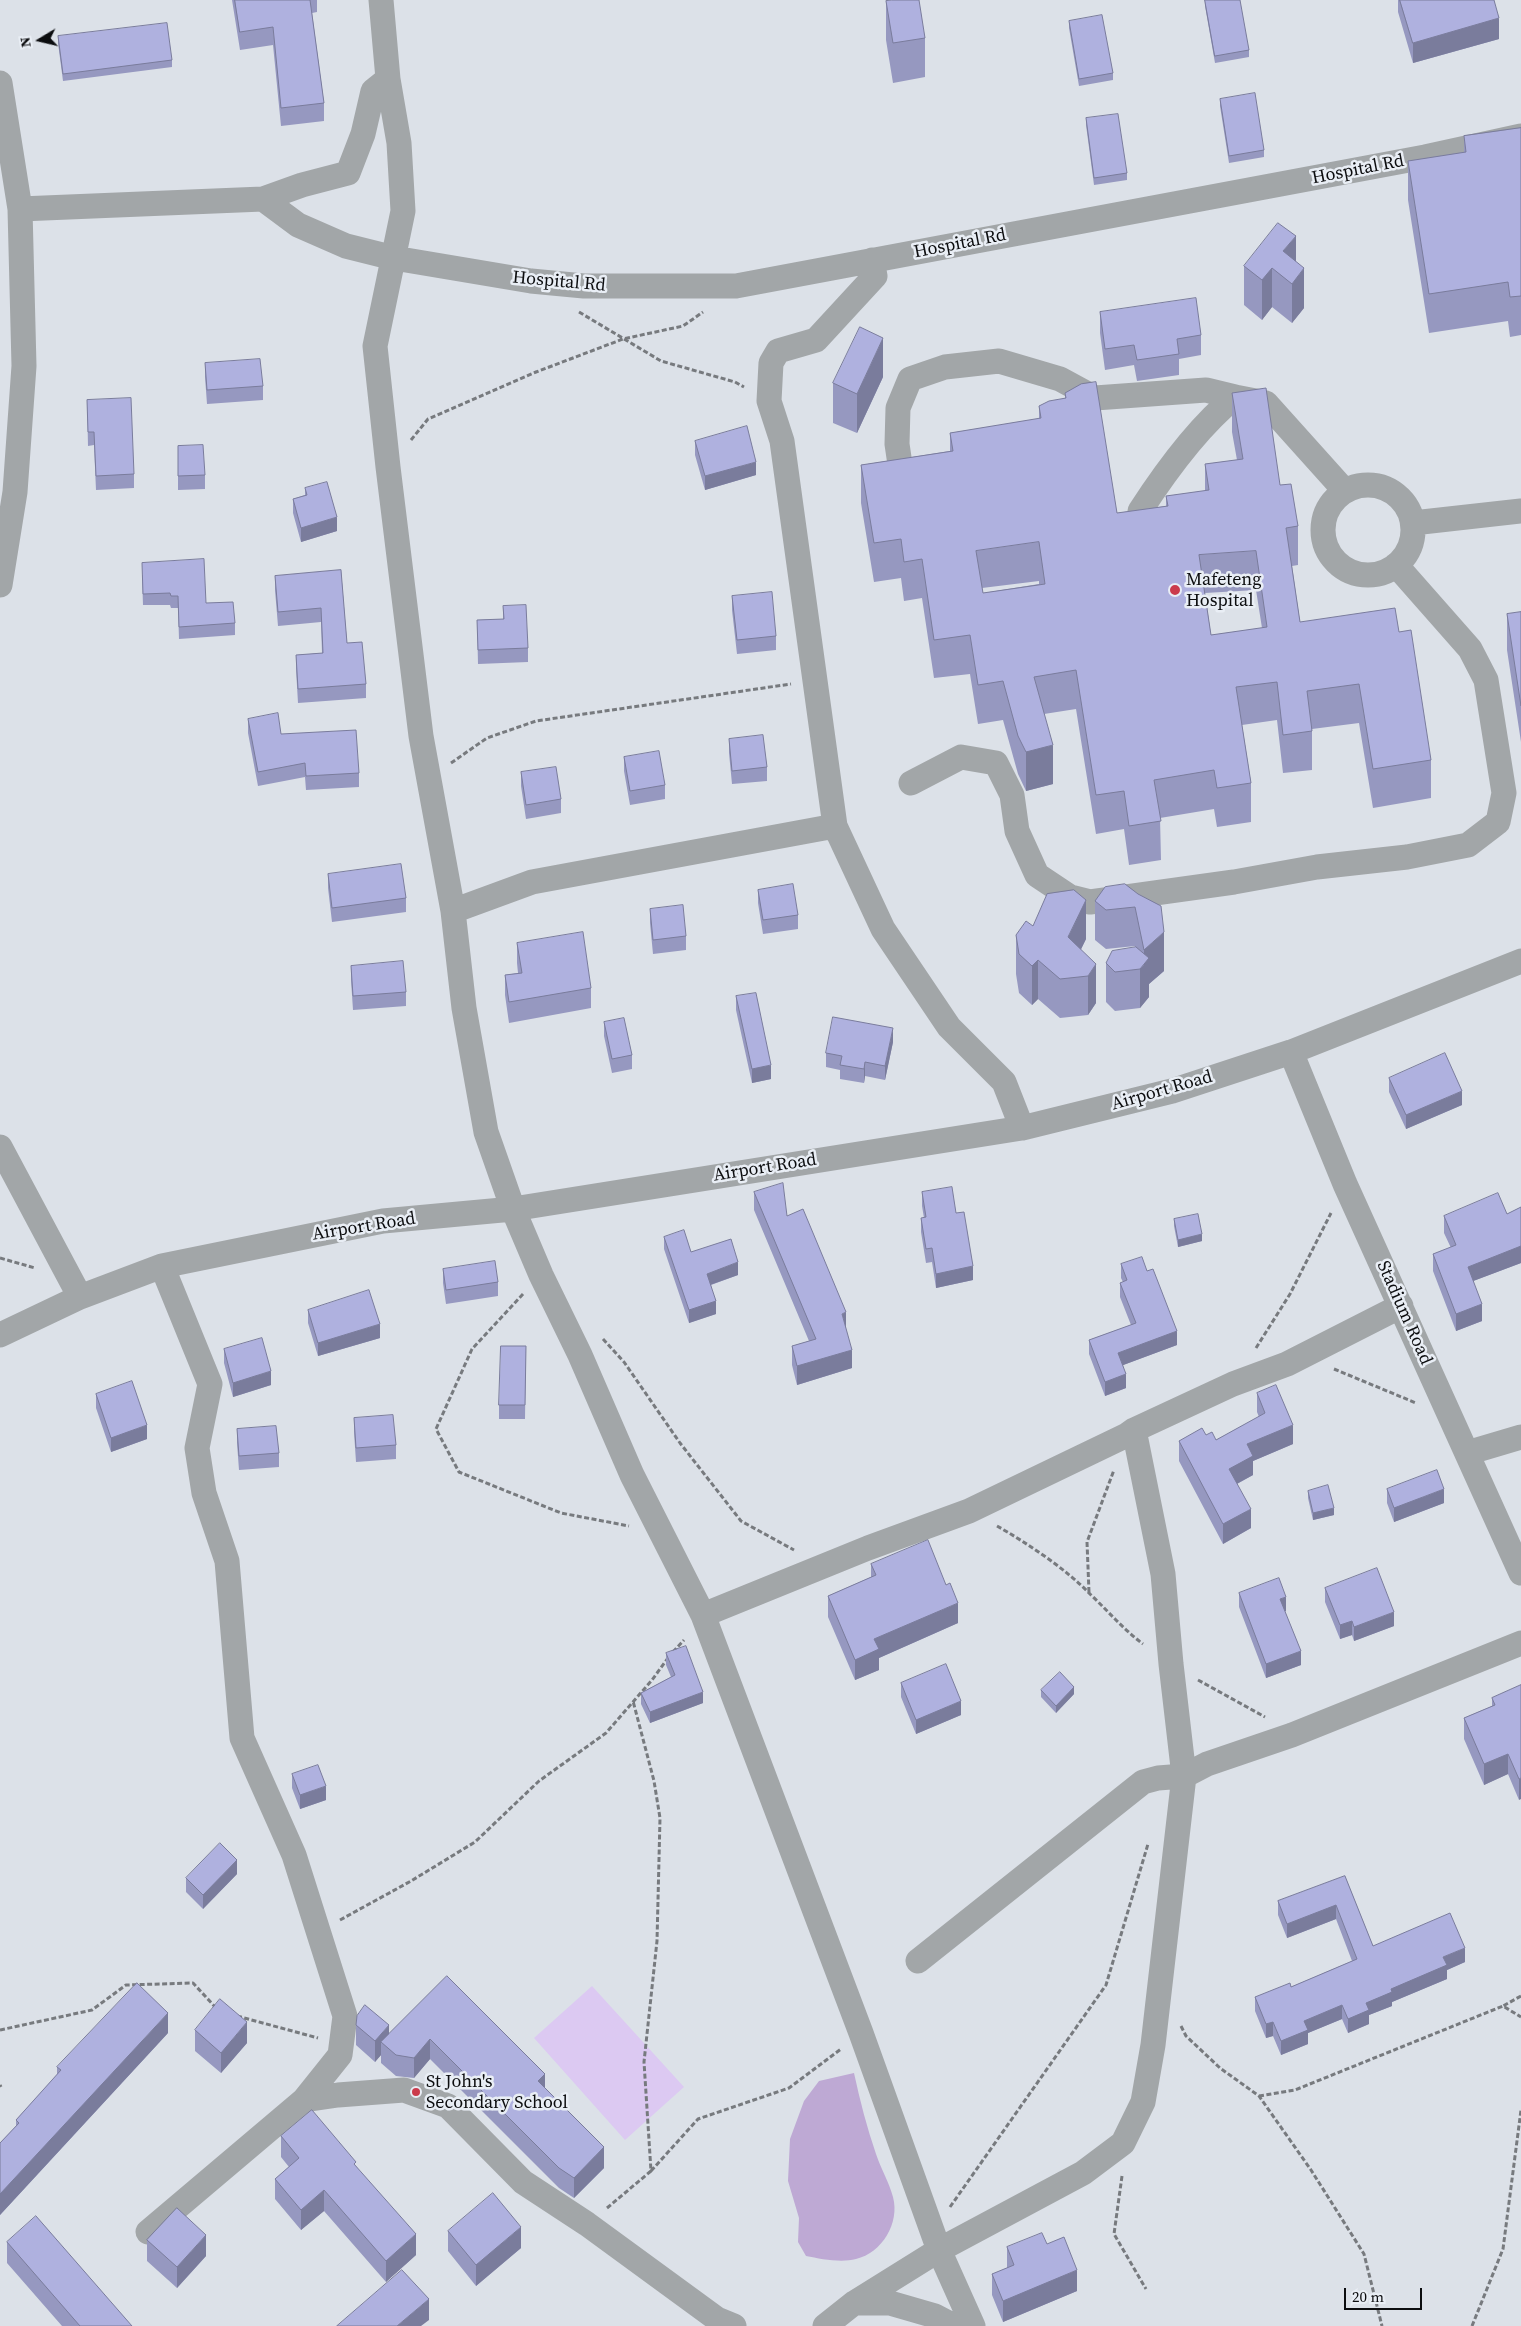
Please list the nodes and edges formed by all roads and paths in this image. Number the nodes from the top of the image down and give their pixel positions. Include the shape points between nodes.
1 (381, 0) edge
2 (388, 78) junction
3 (0, 83) edge
4 (1521, 136) edge
5 (263, 199) junction
6 (20, 209) junction
7 (394, 258) junction
8 (872, 260) junction
9 (736, 286) junction
10 (576, 311) dead end
11 (622, 339) junction
12 (1235, 397) junction
13 (1096, 398) junction
14 (769, 402) junction
15 (1071, 413) edge
16 (388, 467) junction
17 (902, 478) edge
18 (1345, 491) junction
19 (1140, 511) edge
20 (1521, 511) edge
21 (1413, 523) junction
22 (1396, 565) junction
23 (0, 585) edge
24 (816, 678) junction
25 (427, 773) junction
26 (911, 783) dead end
27 (1513, 792) edge
28 (835, 826) junction
29 (453, 911) junction
30 (1521, 961) edge
31 (1291, 1052) junction
32 (1022, 1128) junction
33 (0, 1147) edge
34 (1344, 1184) junction
35 (513, 1209) junction
36 (162, 1266) junction
37 (541, 1275) junction
38 (80, 1298) junction
39 (1401, 1306) junction
40 (0, 1335) edge
41 (599, 1335) dead end
42 (1254, 1351) dead end
43 (1326, 1366) dead end
44 (1446, 1405) junction
45 (1130, 1433) junction
46 (1521, 1437) edge
47 (1468, 1453) junction
48 (969, 1511) junction
49 (660, 1532) junction
50 (826, 1567) junction
51 (1521, 1573) edge
52 (1089, 1592) junction
53 (703, 1614) junction
54 (1521, 1643) edge
55 (1171, 1664) junction
56 (633, 1701) junction
57 (1292, 1735) junction
58 (1184, 1776) junction
59 (1149, 1843) dead end
60 (319, 1931) junction
61 (918, 1961) dead end
62 (1521, 1996) edge
63 (1503, 2006) junction
64 (220, 2012) edge
65 (228, 2014) edge
66 (1521, 2017) edge
67 (1177, 2019) dead end
68 (0, 2030) edge
69 (861, 2033) junction
70 (340, 2055) junction
71 (1259, 2096) junction
72 (304, 2100) junction
73 (1521, 2110) edge
74 (1123, 2143) junction
75 (651, 2171) junction
76 (587, 2224) junction
77 (148, 2232) dead end
78 (936, 2240) junction
79 (1146, 2289) dead end
80 (854, 2303) junction
81 (734, 2326) edge
82 (825, 2326) edge
83 (954, 2326) edge
84 (973, 2326) edge
85 (1382, 2326) edge
86 (1472, 2326) edge

1 - 2 street
2 - 5 street via 373,91 363,134 348,173
2 - 7 street via 399,143 403,211
3 - 6 street
4 - 8 street, Hospital Rd via 1425,157
5 - 6 street
5 - 7 street, Hospital Rd via 298,225 346,246
6 - 23 street via 24,366 14,492
7 - 9 street, Hospital Rd via 531,281 584,286
7 - 16 street via 376,346
8 - 9 street, Hospital Rd
8 - 14 street via 875,276 816,340 778,351 772,363
9 - 11 path via 683,326
10 - 11 path
11 - 14 path via 661,361 735,382
11 - 16 path via 428,419
12 - 13 street via 1206,390
12 - 18 street via 1266,403
12 - 19 street via 1202,430
13 - 15 street
13 - 17 street via 1060,379 999,361 945,367 910,379 898,408
14 - 24 street via 782,441
16 - 25 street
18 - 21 street via 1361,485 1379,486 1395,493 1407,506
18 - 22 street via 1332,503 1324,519 1323,537 1329,554 1341,566 1357,574 1375,575
20 - 21 street
21 - 22 street via 1412,541 1405,557
22 - 27 street via 1470,649 1486,680
24 - 25 path via 784,686 536,721 486,738 460,758
24 - 28 street
25 - 29 street
26 - 27 street via 961,757 996,763 1012,795 1017,830 1037,875 1070,897 1090,902 1317,867 1407,857 1468,845 1498,822
28 - 29 street via 532,882
28 - 32 street via 883,929 949,1027 1004,1082
29 - 35 street via 464,1008 486,1132
30 - 31 street, Airport Road
31 - 32 street, Airport Road via 1172,1091
31 - 34 street, Stadium Road
32 - 35 street, Airport Road
33 - 38 street
34 - 39 street, Stadium Road
34 - 42 path via 1290,1294
35 - 36 street, Airport Road via 383,1221
35 - 37 street
36 - 38 street, Airport Road
36 - 60 street via 210,1384 197,1448 204,1493 227,1561 242,1738 294,1855
37 - 49 street
37 - 49 path via 472,1349 436,1429 458,1472 561,1513
38 - 40 street, Airport Road
39 - 44 street, Stadium Road
39 - 45 street via 1287,1364 1233,1384
41 - 50 path via 624,1362 680,1443 741,1521
43 - 44 path via 1427,1408
44 - 47 street, Stadium Road
45 - 48 street
45 - 52 path via 1087,1542
45 - 55 street via 1163,1574
46 - 47 street
47 - 51 street, Stadium Road
48 - 50 street
48 - 52 path via 1022,1540
49 - 53 street
50 - 53 street
52 - 55 path via 1125,1631
53 - 56 path
53 - 69 street
54 - 57 street
55 - 57 path via 1282,1726
55 - 58 street
56 - 60 path via 606,1733 539,1781 475,1842
56 - 75 path via 660,1818 657,1941 644,2062
57 - 58 street via 1207,1764
58 - 61 street via 1143,1782
58 - 74 street via 1153,2045 1142,2102
59 - 78 path via 1106,1985
60 - 70 street via 346,2016
62 - 63 path
63 - 66 path
63 - 71 path via 1295,2090
64 - 68 path via 193,1983 126,1985 92,2010
65 - 70 path via 316,2036
67 - 71 path via 1186,2036 1220,2068
69 - 75 path via 789,2088 698,2119
69 - 78 street
70 - 72 street
71 - 85 path via 1364,2254
72 - 76 street via 404,2090 448,2106 522,2182
72 - 77 street
73 - 86 path via 1503,2249
74 - 78 street via 1082,2173
74 - 79 path via 1114,2234
75 - 76 path
76 - 81 street via 717,2319
78 - 80 street
78 - 84 street
80 - 82 street
80 - 83 street via 890,2303 935,2316

